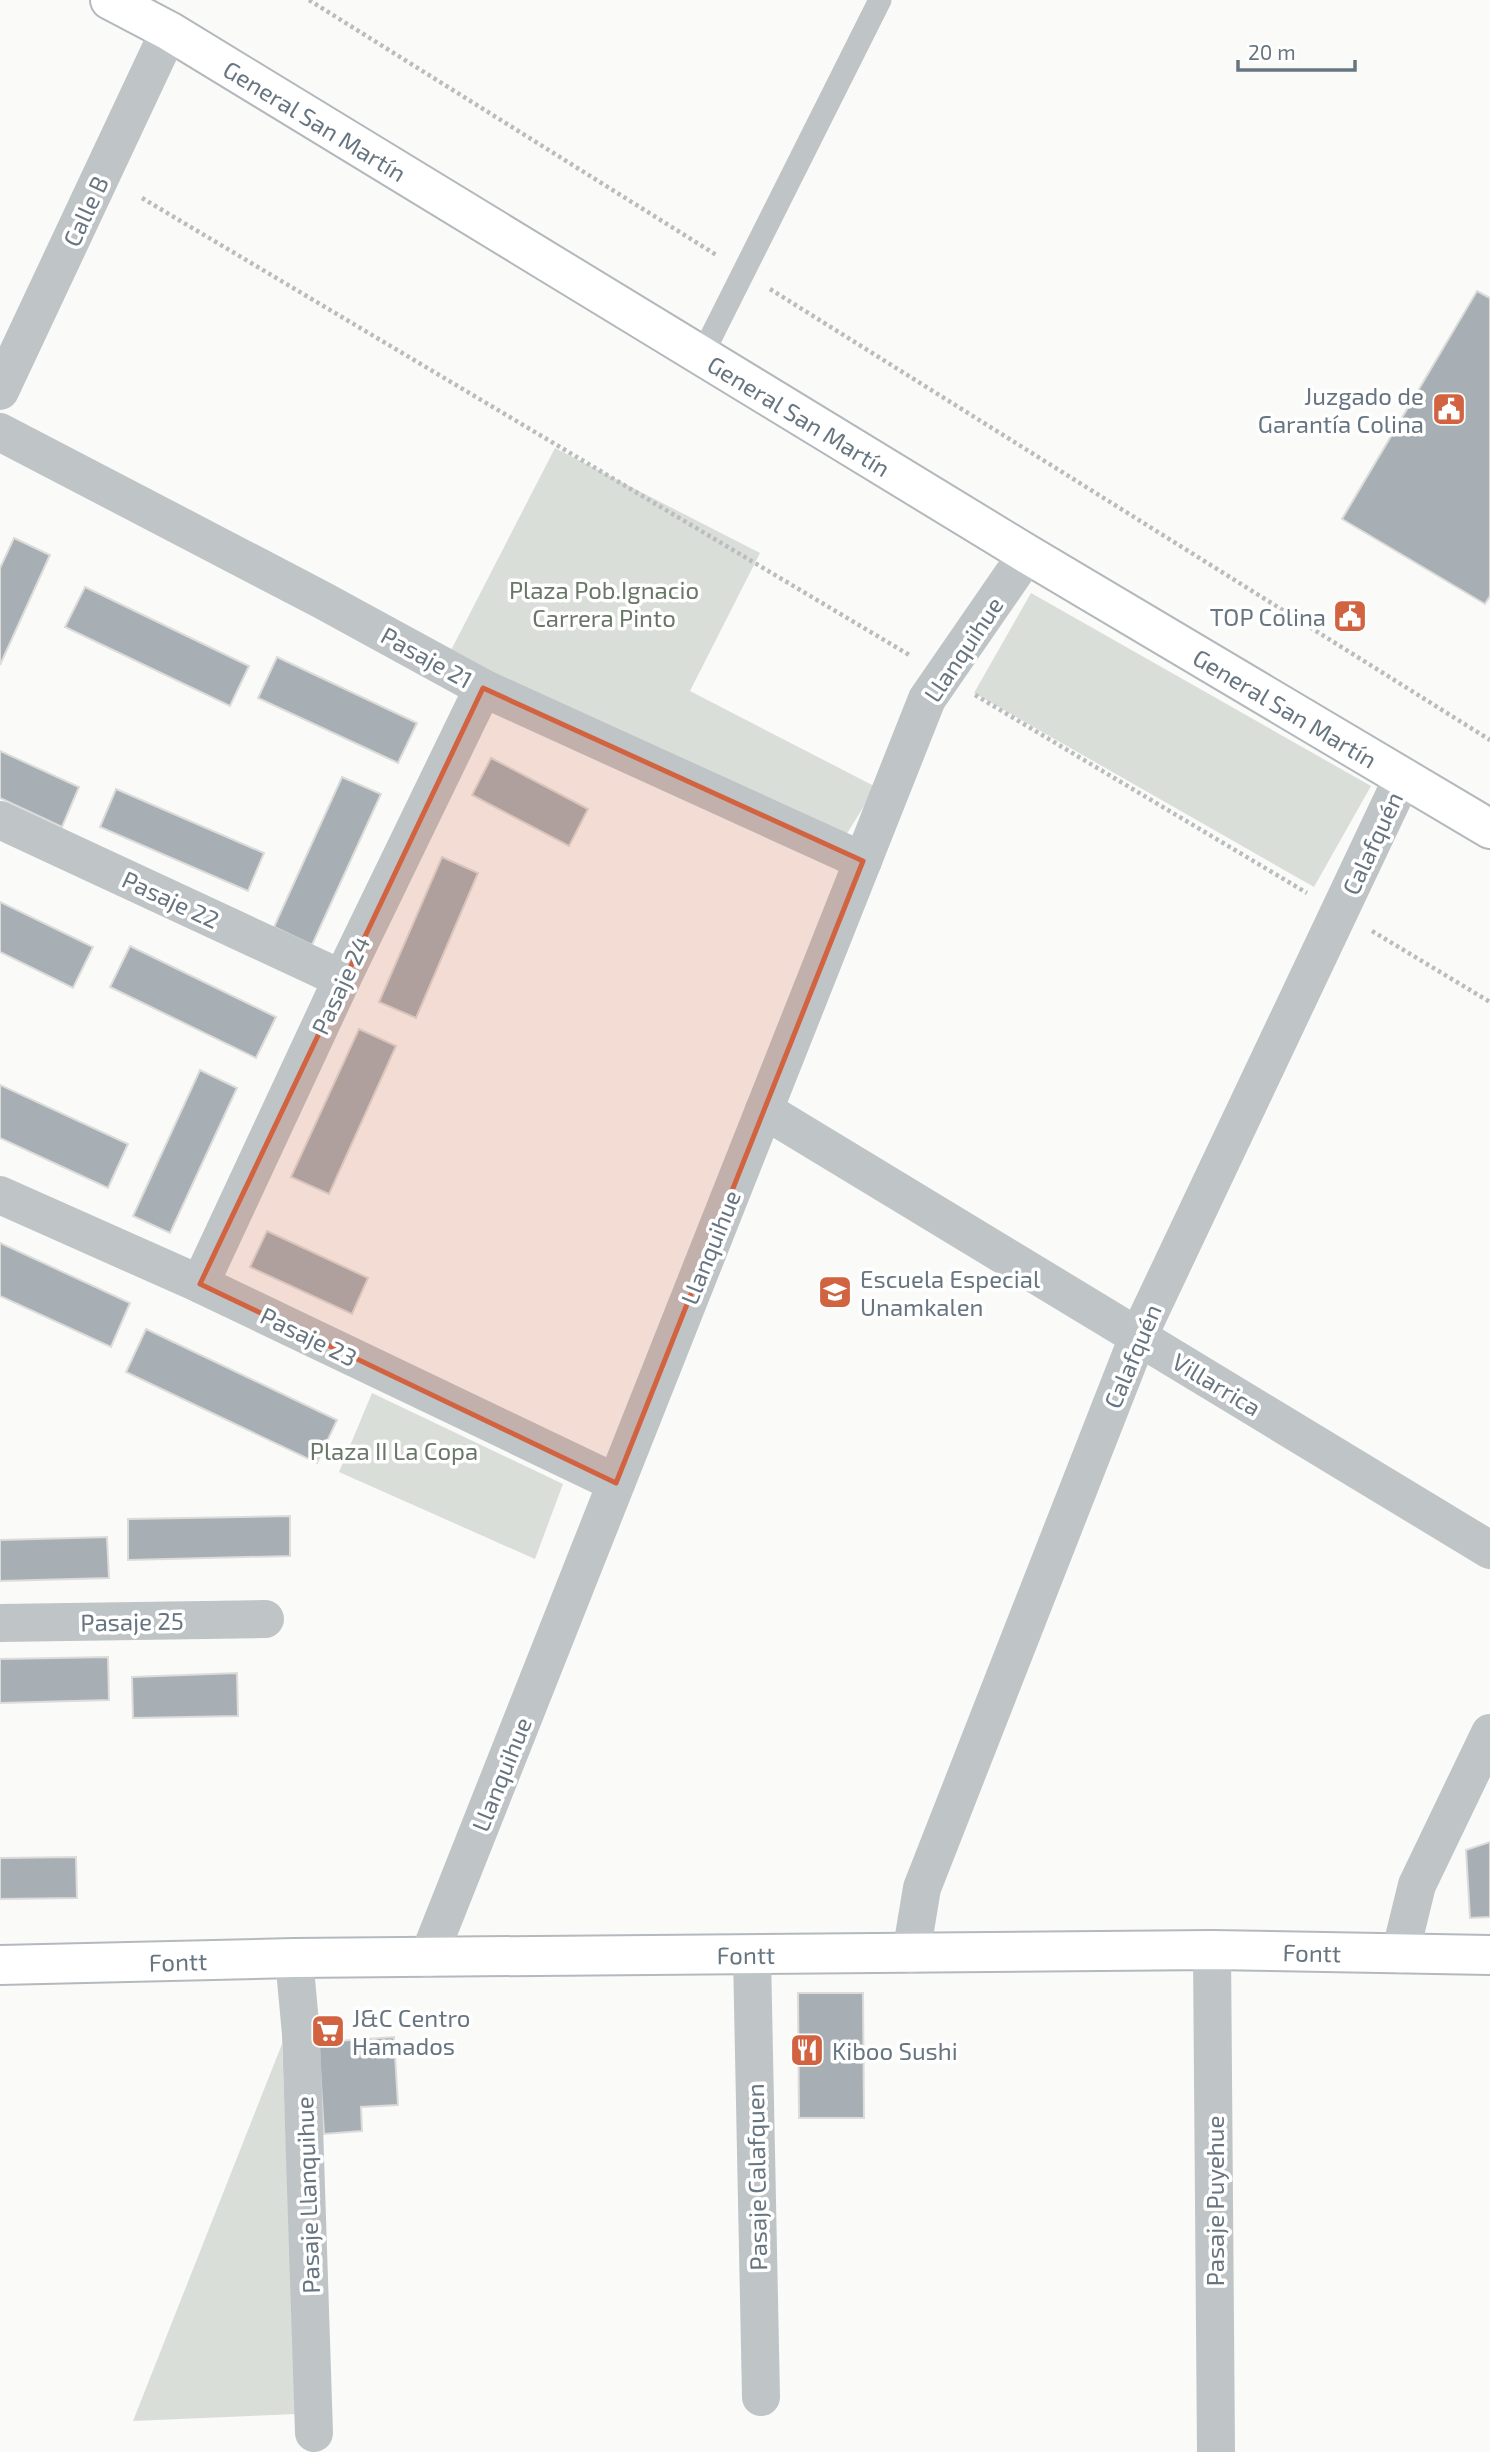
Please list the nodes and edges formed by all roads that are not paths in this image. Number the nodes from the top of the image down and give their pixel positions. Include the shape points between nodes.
1 (110, 0) edge
2 (880, 0) edge
3 (169, 31) junction
4 (701, 357) junction
5 (0, 391) edge
6 (0, 432) edge
7 (1027, 554) junction
8 (483, 688) junction
9 (1404, 778) junction
10 (0, 820) edge
11 (1490, 829) edge
12 (863, 861) junction
13 (342, 979) junction
14 (765, 1110) junction
15 (0, 1195) edge
16 (200, 1284) junction
17 (1138, 1336) junction
18 (616, 1483) junction
19 (1490, 1550) edge
20 (265, 1619) dead end
21 (0, 1623) edge
22 (1490, 1733) edge
23 (1212, 1950) junction
24 (911, 1954) junction
25 (1399, 1954) junction
26 (1490, 1955) edge
27 (752, 1956) junction
28 (294, 1958) junction
29 (428, 1958) junction
30 (0, 1965) edge
31 (761, 2397) dead end
32 (314, 2433) dead end
33 (1216, 2452) edge

1 - 3 main road, General San Martín
2 - 4 lane
3 - 4 main road, General San Martín
3 - 5 street, Calle B
4 - 7 main road, General San Martín
6 - 8 street, Pasaje 21
7 - 9 main road, General San Martín
7 - 12 street, Llanquihue via 927,699
8 - 12 street, Pasaje 21
8 - 13 street, Pasaje 24
9 - 11 main road, General San Martín
9 - 17 street, Calafquén
10 - 13 street, Pasaje 22
12 - 14 street, Llanquihue
13 - 16 street, Pasaje 24
14 - 17 street, Villarrica
14 - 18 street, Llanquihue
15 - 16 street, Pasaje 23
16 - 18 street, Pasaje 23
17 - 19 street, Villarrica
17 - 24 street, Calafquén via 922,1888
18 - 29 street, Llanquihue
20 - 21 street, Pasaje 25
22 - 25 street via 1417,1885
23 - 24 main road, Fontt
23 - 25 main road, Fontt
23 - 33 street, Pasaje Puyehue
24 - 27 main road, Fontt
25 - 26 main road, Fontt
27 - 29 main road, Fontt
27 - 31 street, Pasaje Calafquen
28 - 29 main road, Fontt
28 - 30 main road, Fontt
28 - 32 street, Pasaje Llanquihue via 301,2034

